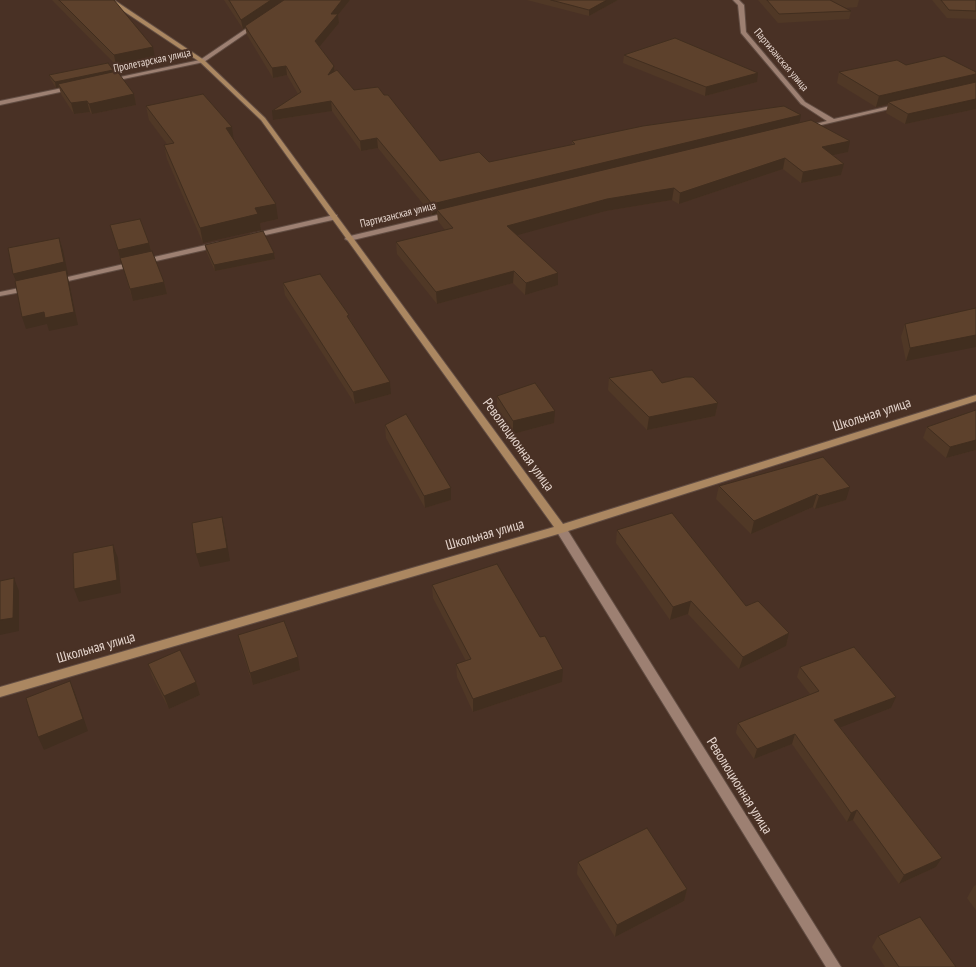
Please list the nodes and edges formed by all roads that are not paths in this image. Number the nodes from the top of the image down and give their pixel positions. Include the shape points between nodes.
1 (110, 0) edge
2 (736, 0) edge
3 (259, 22) edge
4 (202, 61) junction
5 (106, 81) edge
6 (77, 87) edge
7 (0, 103) edge
8 (909, 104) edge
9 (832, 121) junction
10 (803, 128) edge
11 (455, 213) edge
12 (334, 217) junction
13 (239, 239) edge
14 (349, 239) junction
15 (229, 242) edge
16 (48, 283) edge
17 (38, 286) edge
18 (0, 294) edge
19 (976, 398) edge
20 (560, 529) junction
21 (0, 692) edge
22 (834, 967) edge

1 - 4 street, Революционная улица
2 - 9 street, Партизанская улица via 742,5 743,32 803,102
3 - 4 street, Пролетарская улица
4 - 5 street, Пролетарская улица
4 - 12 street, Революционная улица via 263,120
6 - 7 street
8 - 9 street
9 - 10 street
11 - 14 street, Партизанская улица
12 - 13 street
12 - 14 street, Революционная улица
14 - 20 street, Революционная улица
15 - 16 street
17 - 18 street
19 - 20 street, Школьная улица
20 - 21 street, Школьная улица
20 - 22 street, Революционная улица

